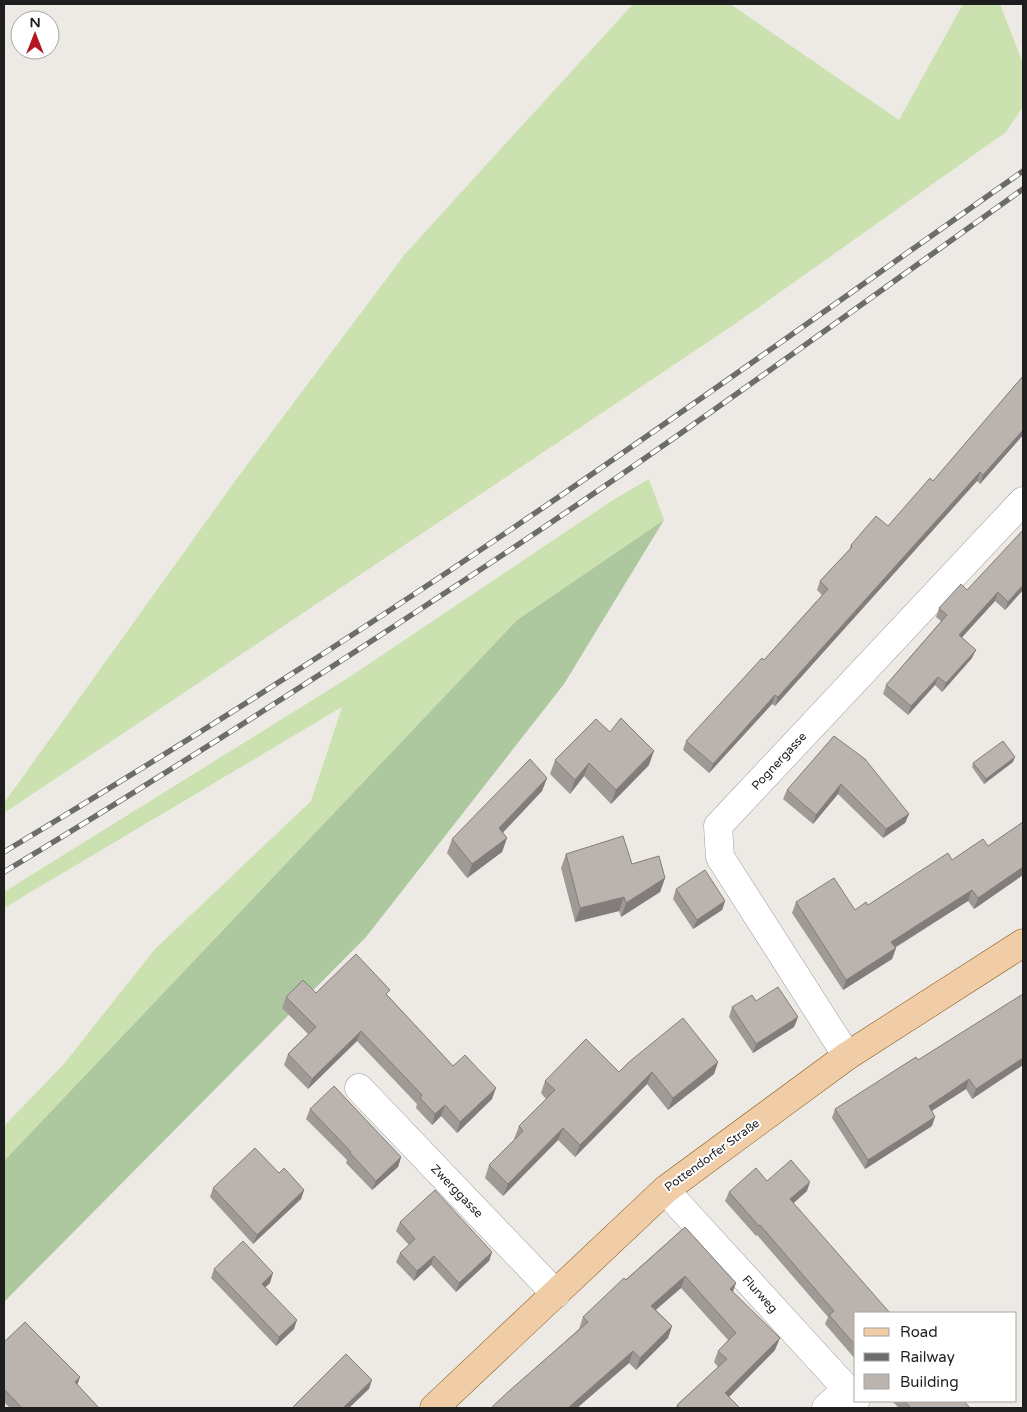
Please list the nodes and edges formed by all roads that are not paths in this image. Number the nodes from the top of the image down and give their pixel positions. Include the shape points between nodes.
1 (1023, 501) edge
2 (1023, 943) edge
3 (847, 1056) junction
4 (359, 1088) dead end
5 (665, 1190) junction
6 (556, 1294) junction
7 (854, 1397) edge
8 (854, 1400) edge
9 (434, 1408) edge
10 (826, 1408) edge

1 - 3 street, Pognergasse via 718,826 720,857
2 - 3 main road, Pottendorfer Straße
3 - 5 main road, Pottendorfer Straße
4 - 6 street, Zwerggasse
5 - 6 main road, Pottendorfer Straße
5 - 7 street, Flurweg
6 - 9 main road, Pottendorfer Straße
8 - 10 street

